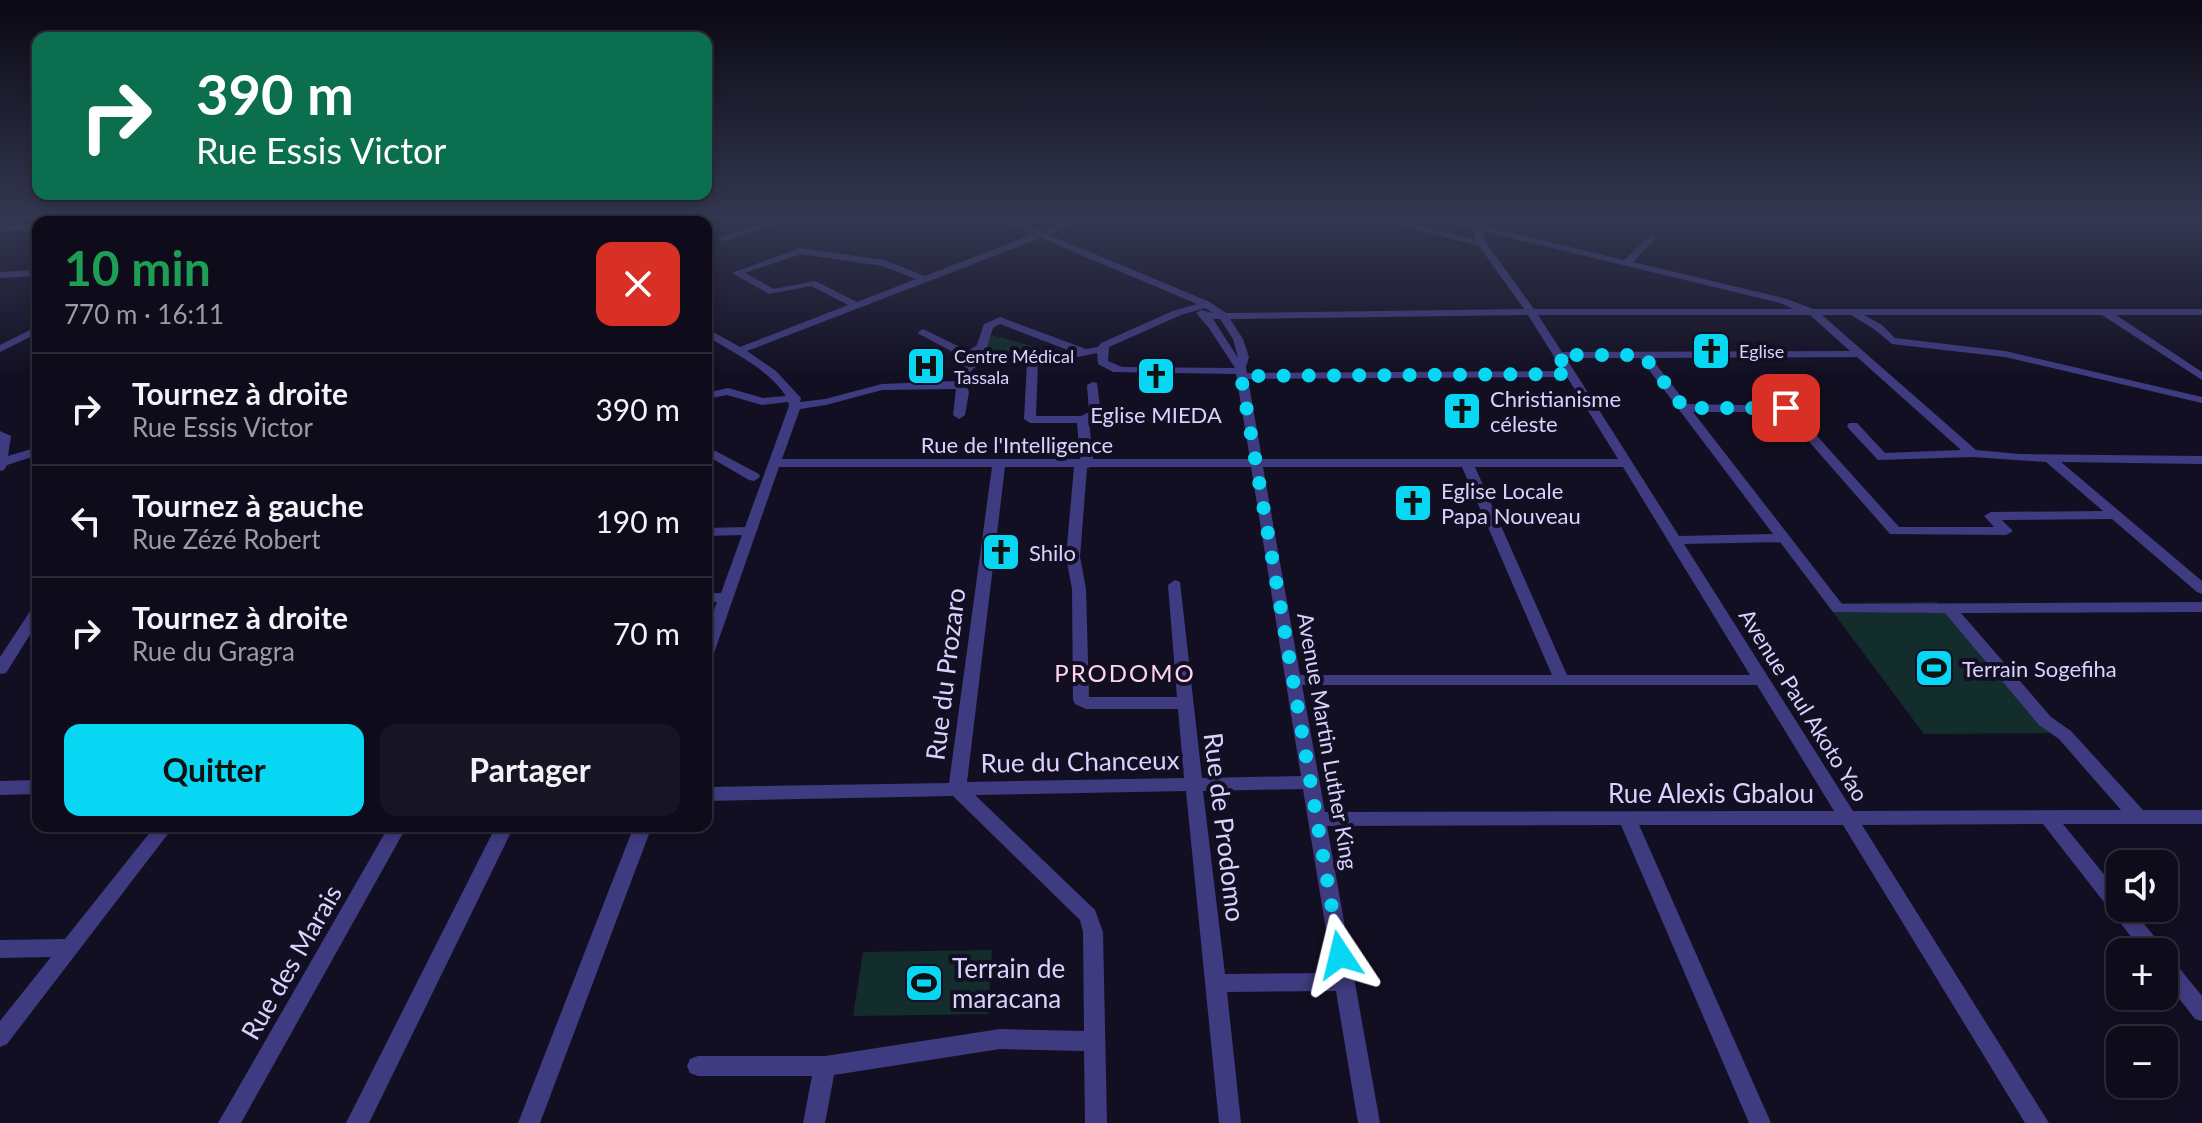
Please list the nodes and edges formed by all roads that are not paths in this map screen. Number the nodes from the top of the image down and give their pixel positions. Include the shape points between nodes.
1 (742, 271) edge
2 (906, 271) edge
3 (945, 271) edge
4 (1129, 271) edge
5 (1502, 271) edge
6 (1661, 271) edge
7 (32, 273) edge
8 (0, 275) edge
9 (925, 279) junction
10 (1149, 280) junction
11 (855, 305) junction
12 (1192, 307) junction
13 (1205, 310) junction
14 (1531, 312) junction
15 (2105, 312) junction
16 (2202, 312) edge
17 (1814, 313) junction
18 (1852, 313) junction
19 (1222, 314) junction
20 (32, 332) edge
21 (923, 332) dead end
22 (712, 335) edge
23 (0, 340) edge
24 (16, 341) junction
25 (32, 342) edge
26 (0, 349) edge
27 (1102, 349) junction
28 (738, 351) junction
29 (1084, 352) junction
30 (1859, 354) junction
31 (970, 355) junction
32 (1558, 355) junction
33 (1643, 355) junction
34 (1033, 359) junction
35 (981, 362) junction
36 (1241, 372) junction
37 (1570, 374) junction
38 (2202, 377) edge
39 (960, 385) junction
40 (1093, 385) dead end
41 (712, 395) edge
42 (2202, 400) edge
43 (795, 402) junction
44 (1684, 408) junction
45 (959, 415) dead end
46 (1083, 420) junction
47 (1853, 426) dead end
48 (2, 436) edge
49 (32, 453) edge
50 (712, 453) edge
51 (1972, 453) junction
52 (2050, 459) junction
53 (2202, 460) edge
54 (777, 463) junction
55 (1256, 463) junction
56 (1627, 463) junction
57 (999, 464) junction
58 (1084, 464) junction
59 (1467, 464) junction
60 (1, 465) edge
61 (754, 477) dead end
62 (2117, 515) junction
63 (750, 531) junction
64 (712, 532) edge
65 (1785, 538) junction
66 (1673, 540) junction
67 (1175, 585) dead end
68 (2202, 589) edge
69 (726, 597) junction
70 (712, 598) edge
71 (2202, 607) edge
72 (1949, 608) junction
73 (32, 619) edge
74 (712, 636) edge
75 (0, 669) edge
76 (1293, 680) junction
77 (1562, 680) junction
78 (1763, 680) junction
79 (1183, 703) junction
80 (1311, 782) junction
81 (1194, 785) junction
82 (32, 787) edge
83 (0, 788) edge
84 (957, 789) junction
85 (712, 794) edge
86 (2138, 817) junction
87 (2202, 817) edge
88 (1850, 818) junction
89 (2048, 818) junction
90 (1317, 819) junction
91 (1627, 819) junction
92 (160, 832) edge
93 (395, 832) edge
94 (502, 832) edge
95 (641, 832) edge
96 (2144, 938) edge
97 (69, 948) junction
98 (0, 949) edge
99 (1345, 982) junction
100 (2178, 982) edge
101 (1218, 983) junction
102 (2202, 1012) edge
103 (0, 1037) edge
104 (1095, 1041) junction
105 (698, 1066) dead end
106 (825, 1066) junction
107 (229, 1123) edge
108 (357, 1123) edge
109 (529, 1123) edge
110 (814, 1123) edge
111 (1096, 1123) edge
112 (1230, 1123) edge
113 (1369, 1123) edge
114 (1760, 1123) edge
115 (2038, 1123) edge

1 - 11 street via 737,273 773,292 812,283
2 - 9 street
3 - 9 street
4 - 10 street
5 - 14 street, Avenue Paul Akoto Yao
6 - 17 street
7 - 8 street
9 - 11 street
10 - 12 street
10 - 13 street
11 - 28 street
12 - 13 street
12 - 27 street
13 - 19 street
13 - 36 street, Avenue Martin Luther King
14 - 17 street
14 - 19 street
14 - 32 street, Avenue Paul Akoto Yao
15 - 16 street
15 - 18 street
15 - 38 street
17 - 18 street
17 - 30 street
18 - 42 street via 1892,341 2005,354
19 - 36 street, Avenue Martin Luther King via 1242,349
20 - 24 street
21 - 31 street
22 - 28 street
23 - 24 street
24 - 25 street
24 - 26 street
27 - 29 street
27 - 36 street via 1102,362 1113,369
28 - 43 street via 781,380
29 - 31 street via 1000,320 988,326 982,347
29 - 34 street
30 - 33 street
30 - 51 street
31 - 35 street
32 - 33 street
32 - 37 street, Avenue Paul Akoto Yao
33 - 44 street
34 - 35 street
34 - 46 street via 1030,419
35 - 39 street via 970,365
36 - 37 street
36 - 55 street, Avenue Martin Luther King
37 - 56 street, Avenue Paul Akoto Yao
39 - 43 street via 882,387 826,402
39 - 45 street
40 - 46 street via 1095,414
41 - 43 street via 728,391 762,402
43 - 54 street
44 - 62 street via 1786,408 1895,531 2006,531 1991,516
44 - 65 street
46 - 58 street
47 - 51 street via 1882,457
48 - 60 street
49 - 60 street
50 - 61 street
51 - 52 street
52 - 53 street
52 - 62 street
54 - 57 street, Rue de l'Intelligence
54 - 63 street
55 - 58 street, Rue de l'Intelligence
55 - 59 street, Rue de l'Intelligence
55 - 76 street, Avenue Martin Luther King
56 - 59 street, Rue de l'Intelligence
56 - 66 street, Avenue Paul Akoto Yao
57 - 58 street, Rue de l'Intelligence
57 - 84 street, Rue du Prozaro
58 - 79 street via 1073,557 1079,589 1081,700
59 - 77 street
62 - 68 street
63 - 64 street
63 - 69 street
65 - 66 street
65 - 72 street via 1838,609
66 - 78 street, Avenue Paul Akoto Yao
67 - 79 street, Rue de Prodomo
69 - 70 street
69 - 74 street
71 - 72 street
72 - 86 street via 2045,721 2065,735
73 - 75 street
76 - 77 street
76 - 80 street, Avenue Martin Luther King
77 - 78 street
78 - 88 street, Avenue Paul Akoto Yao
79 - 81 street, Rue de Prodomo
80 - 81 street, Rue du Chanceux
80 - 90 street, Avenue Martin Luther King
81 - 84 street, Rue du Chanceux
81 - 101 street, Rue de Prodomo
82 - 83 street
84 - 85 street, Rue du Chanceux
84 - 104 street, Rue du Prozaro via 1088,916 1093,932
86 - 87 street, Rue Alexis Gbalou
86 - 89 street, Rue Alexis Gbalou
88 - 89 street, Rue Alexis Gbalou
88 - 91 street, Rue Alexis Gbalou
88 - 115 street, Avenue Paul Akoto Yao
89 - 96 street
90 - 91 street, Rue Alexis Gbalou
90 - 99 street, Avenue Martin Luther King
91 - 114 street
92 - 97 street
93 - 107 street, Rue des Marais
94 - 108 street
95 - 109 street
97 - 98 street
97 - 103 street
99 - 101 street
99 - 113 street, Avenue Martin Luther King
100 - 102 street
101 - 112 street, Rue de Prodomo
104 - 106 street via 1000,1039
104 - 111 street, Rue du Prozaro
105 - 106 street
106 - 110 street

